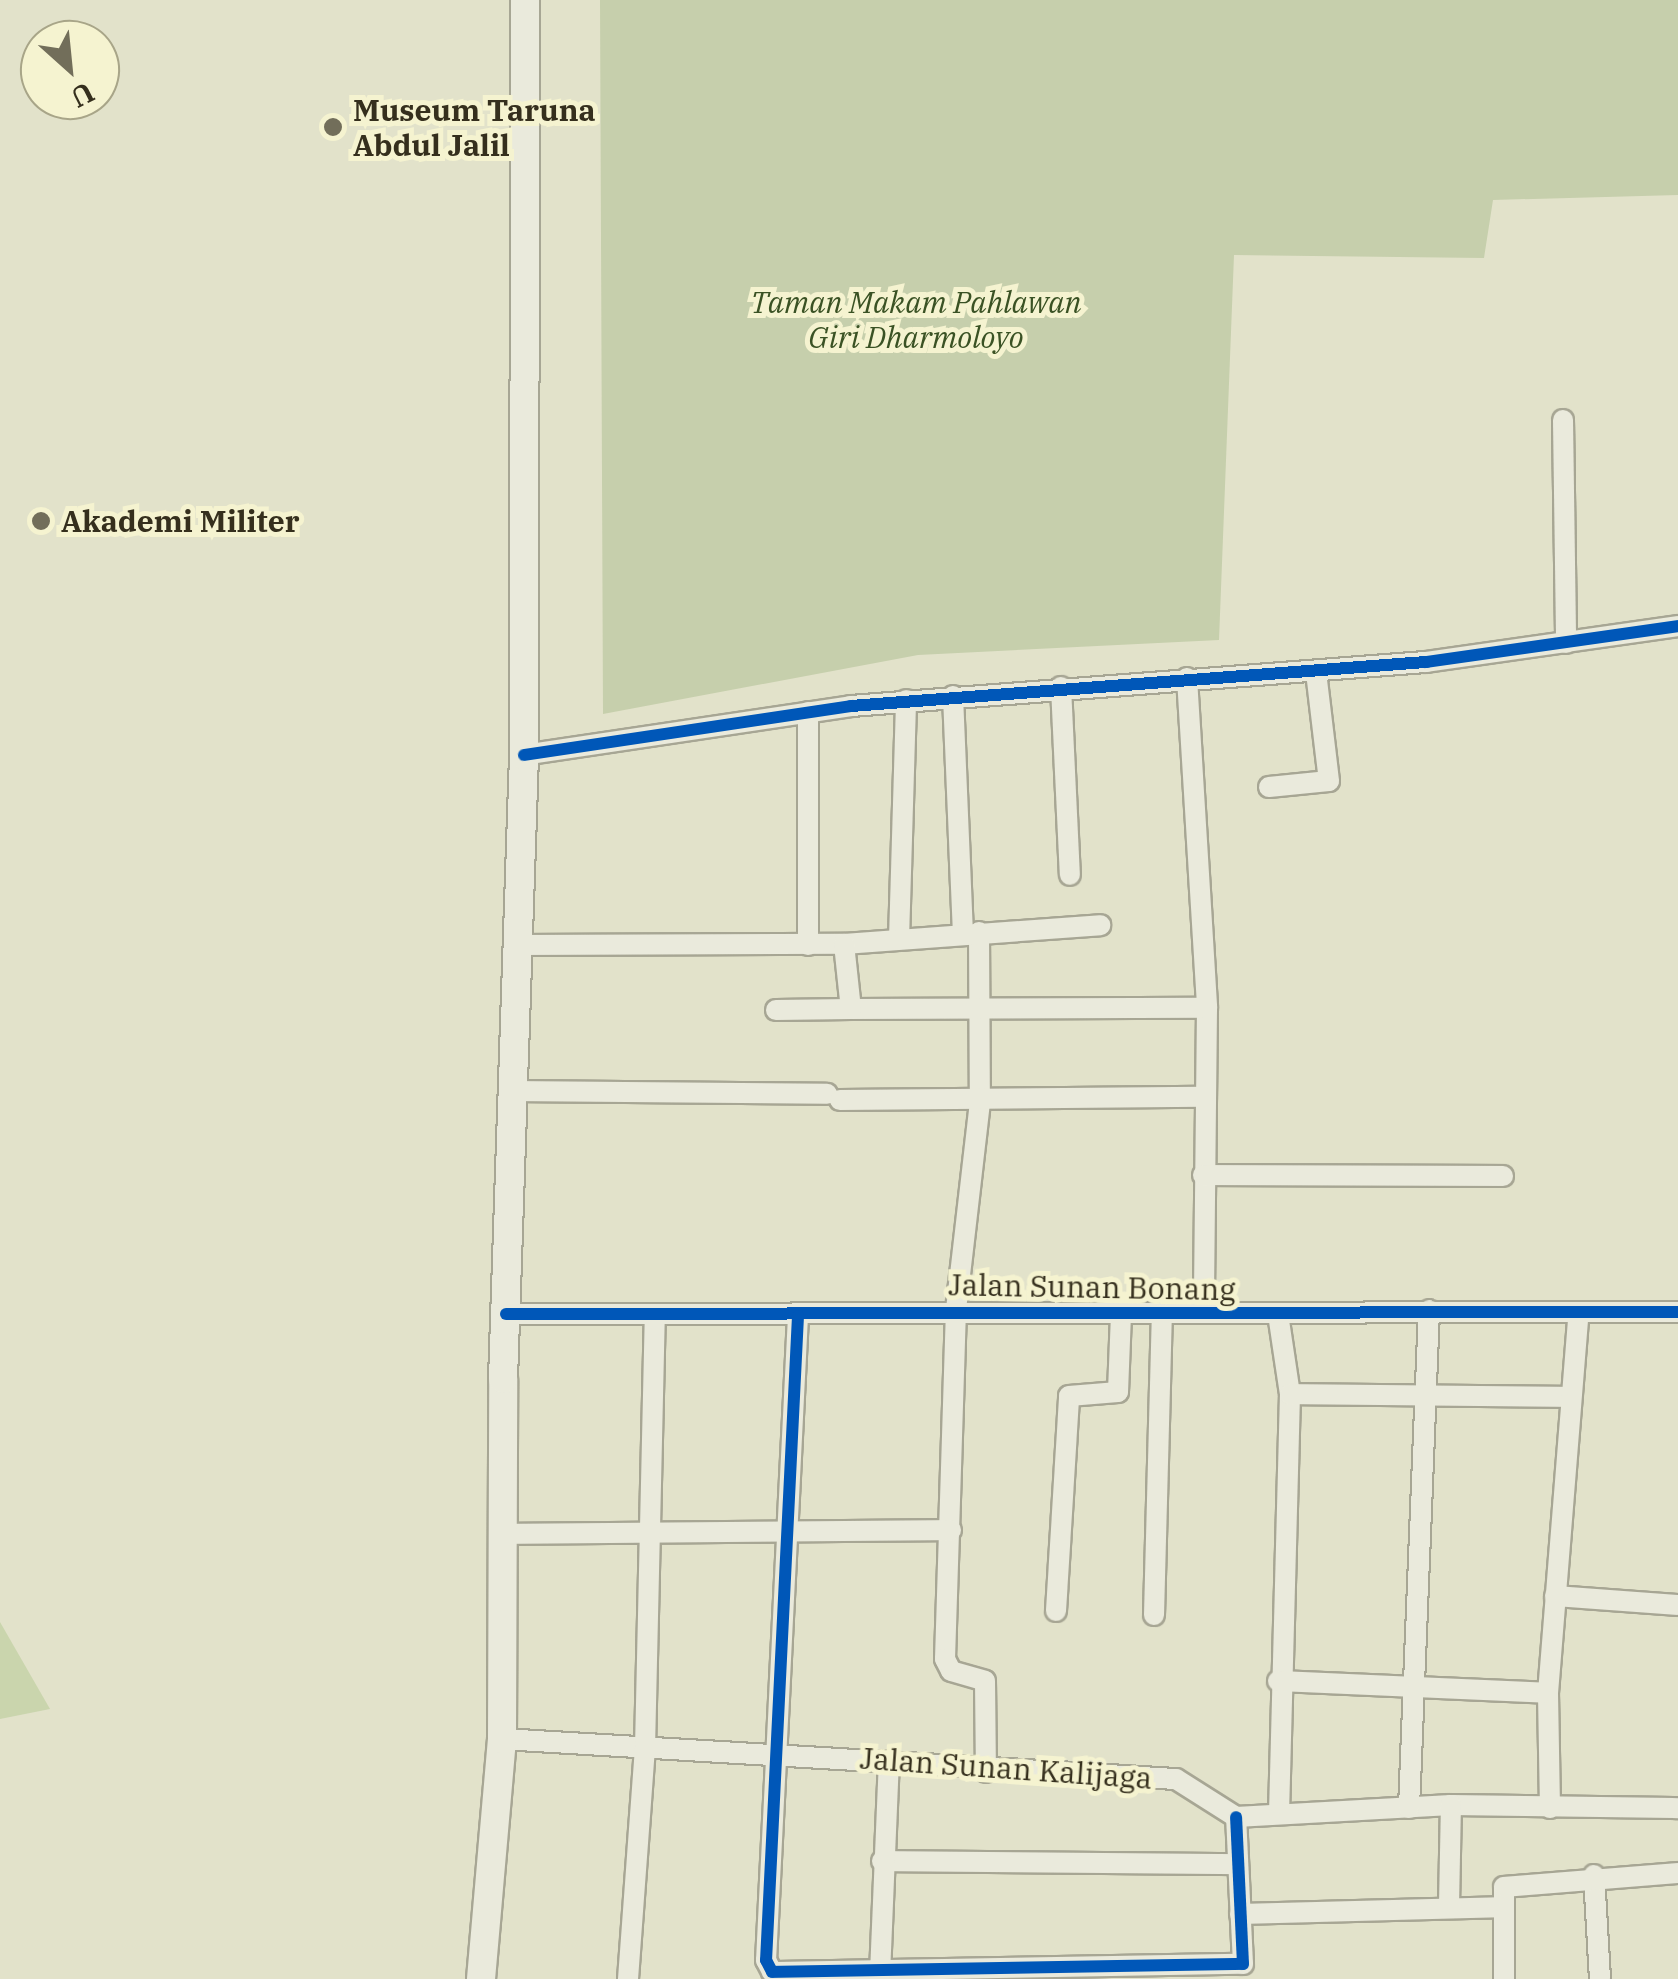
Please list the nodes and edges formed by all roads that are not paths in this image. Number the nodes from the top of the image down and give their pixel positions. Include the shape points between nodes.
1 (525, 0) edge
2 (1563, 420) dead end
3 (1678, 626) edge
4 (1566, 644) junction
5 (1316, 672) junction
6 (1187, 678) junction
7 (1061, 687) junction
8 (954, 696) junction
9 (906, 700) junction
10 (808, 712) junction
11 (524, 755) junction
12 (1269, 787) dead end
13 (1070, 876) dead end
14 (1100, 925) dead end
15 (971, 932) junction
16 (900, 939) junction
17 (844, 944) junction
18 (808, 945) junction
19 (518, 946) junction
20 (1207, 1008) junction
21 (850, 1009) junction
22 (776, 1010) dead end
23 (977, 1010) junction
24 (510, 1092) junction
25 (1202, 1097) junction
26 (980, 1102) junction
27 (1203, 1175) junction
28 (1503, 1176) dead end
29 (956, 1309) junction
30 (1429, 1310) junction
31 (1204, 1312) junction
32 (1678, 1312) edge
33 (1122, 1313) junction
34 (506, 1314) junction
35 (654, 1314) junction
36 (1162, 1314) junction
37 (1278, 1314) junction
38 (798, 1316) junction
39 (1578, 1317) junction
40 (1290, 1394) junction
41 (1570, 1397) junction
42 (1428, 1398) junction
43 (951, 1530) junction
44 (789, 1531) junction
45 (652, 1532) junction
46 (502, 1534) junction
47 (1555, 1596) junction
48 (1678, 1605) edge
49 (1056, 1610) dead end
50 (1154, 1614) dead end
51 (1278, 1681) junction
52 (1412, 1686) junction
53 (1548, 1693) junction
54 (502, 1739) junction
55 (645, 1748) junction
56 (782, 1754) junction
57 (890, 1761) junction
58 (986, 1772) junction
59 (1451, 1805) junction
60 (1409, 1808) junction
61 (1550, 1808) junction
62 (1678, 1808) edge
63 (1279, 1811) junction
64 (1236, 1817) junction
65 (882, 1861) junction
66 (1238, 1864) junction
67 (1678, 1874) edge
68 (1594, 1875) junction
69 (1449, 1906) junction
70 (1498, 1908) junction
71 (1240, 1914) junction
72 (1243, 1971) edge
73 (880, 1974) junction
74 (481, 1979) edge
75 (628, 1979) edge
76 (1504, 1979) edge
77 (1600, 1979) edge

1 - 11 main road
2 - 4 street
3 - 4 street
4 - 5 street
5 - 6 street
5 - 12 street via 1329,781
6 - 7 street
6 - 20 street
7 - 8 street
7 - 13 street
8 - 9 street
8 - 15 street
9 - 10 street
9 - 16 street
10 - 11 street
10 - 18 street
11 - 19 main road
14 - 15 street
15 - 16 street
15 - 23 street
16 - 17 street
17 - 18 street
17 - 21 street
18 - 19 street
19 - 24 main road
20 - 23 street
20 - 25 street
21 - 22 street
21 - 23 street
23 - 26 street
24 - 26 street
24 - 34 main road
25 - 26 street
25 - 27 street
26 - 29 street
27 - 28 street
27 - 31 street
29 - 33 street, Jalan Sunan Bonang
29 - 38 street, Jalan Sunan Bonang
29 - 43 street
30 - 37 street, Jalan Sunan Bonang
30 - 39 street, Jalan Sunan Bonang
30 - 42 street
31 - 36 street, Jalan Sunan Bonang
31 - 37 street, Jalan Sunan Bonang
32 - 39 street, Jalan Sunan Bonang
33 - 36 street, Jalan Sunan Bonang
33 - 49 street via 1118,1392 1069,1396
34 - 35 street, Jalan Sunan Bonang
34 - 46 main road
35 - 38 street, Jalan Sunan Bonang
35 - 45 street
36 - 50 street
37 - 40 street
38 - 44 street
39 - 41 street
40 - 42 street
40 - 51 street
41 - 42 street
41 - 47 street
42 - 52 street
43 - 44 street
43 - 58 street via 946,1664 985,1681
44 - 45 street
44 - 56 street
45 - 46 street
45 - 55 street
46 - 54 main road
47 - 48 street
47 - 53 street
51 - 52 street
51 - 63 street
52 - 53 street
52 - 60 street
53 - 61 street
54 - 55 street, Jalan Sunan Kalijaga
54 - 74 main road
55 - 56 street, Jalan Sunan Kalijaga
55 - 75 street
56 - 57 street, Jalan Sunan Kalijaga
56 - 73 street via 768,1966 782,1976
57 - 58 street, Jalan Sunan Kalijaga
57 - 65 street
58 - 64 street, Jalan Sunan Kalijaga via 1176,1779
59 - 60 street
59 - 61 street
59 - 69 street
60 - 63 street
61 - 62 street
63 - 64 street
64 - 66 street
65 - 66 street
65 - 73 street
66 - 71 street
67 - 68 street
68 - 70 street via 1508,1885 1498,1892
68 - 77 street
69 - 70 street
69 - 71 street
70 - 76 street
71 - 72 street
72 - 73 street

